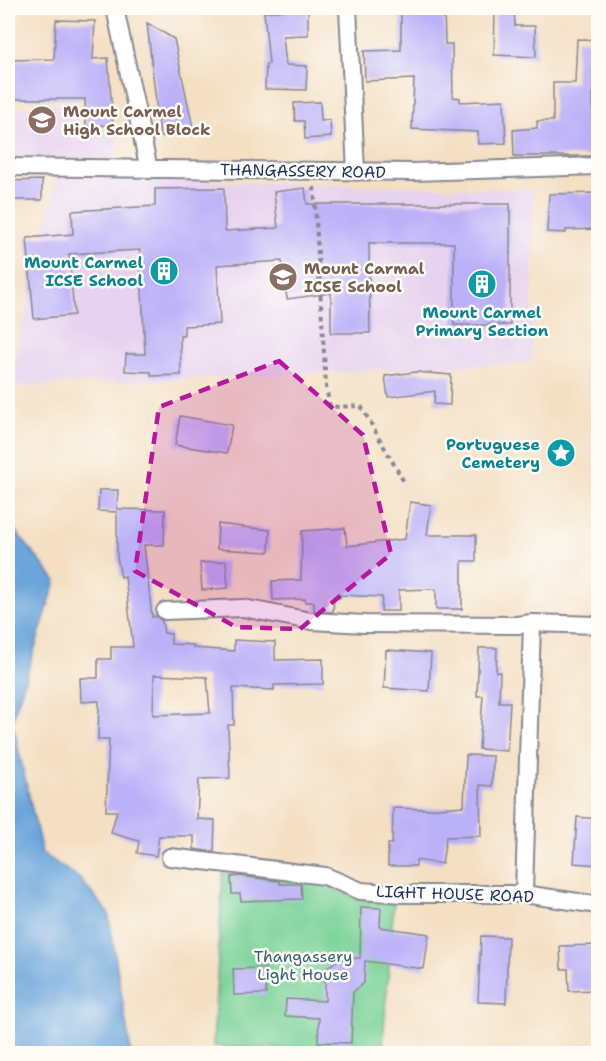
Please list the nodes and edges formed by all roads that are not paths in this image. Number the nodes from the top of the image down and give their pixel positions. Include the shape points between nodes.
1 (115, 8) edge
2 (348, 8) edge
3 (598, 166) edge
4 (8, 167) edge
5 (149, 170) junction
6 (356, 172) junction
7 (165, 611) dead end
8 (531, 622) junction
9 (598, 625) edge
10 (170, 857) dead end
11 (524, 894) junction
12 (598, 905) edge

1 - 5 street
2 - 6 street
3 - 6 street, THANGASSERY ROAD
4 - 5 street, THANGASSERY ROAD
5 - 6 street, THANGASSERY ROAD
7 - 8 street via 243,608 311,621 365,624
8 - 9 street
8 - 11 street
10 - 11 street, LIGHT HOUSE ROAD via 325,876 361,891
11 - 12 street, LIGHT HOUSE ROAD

